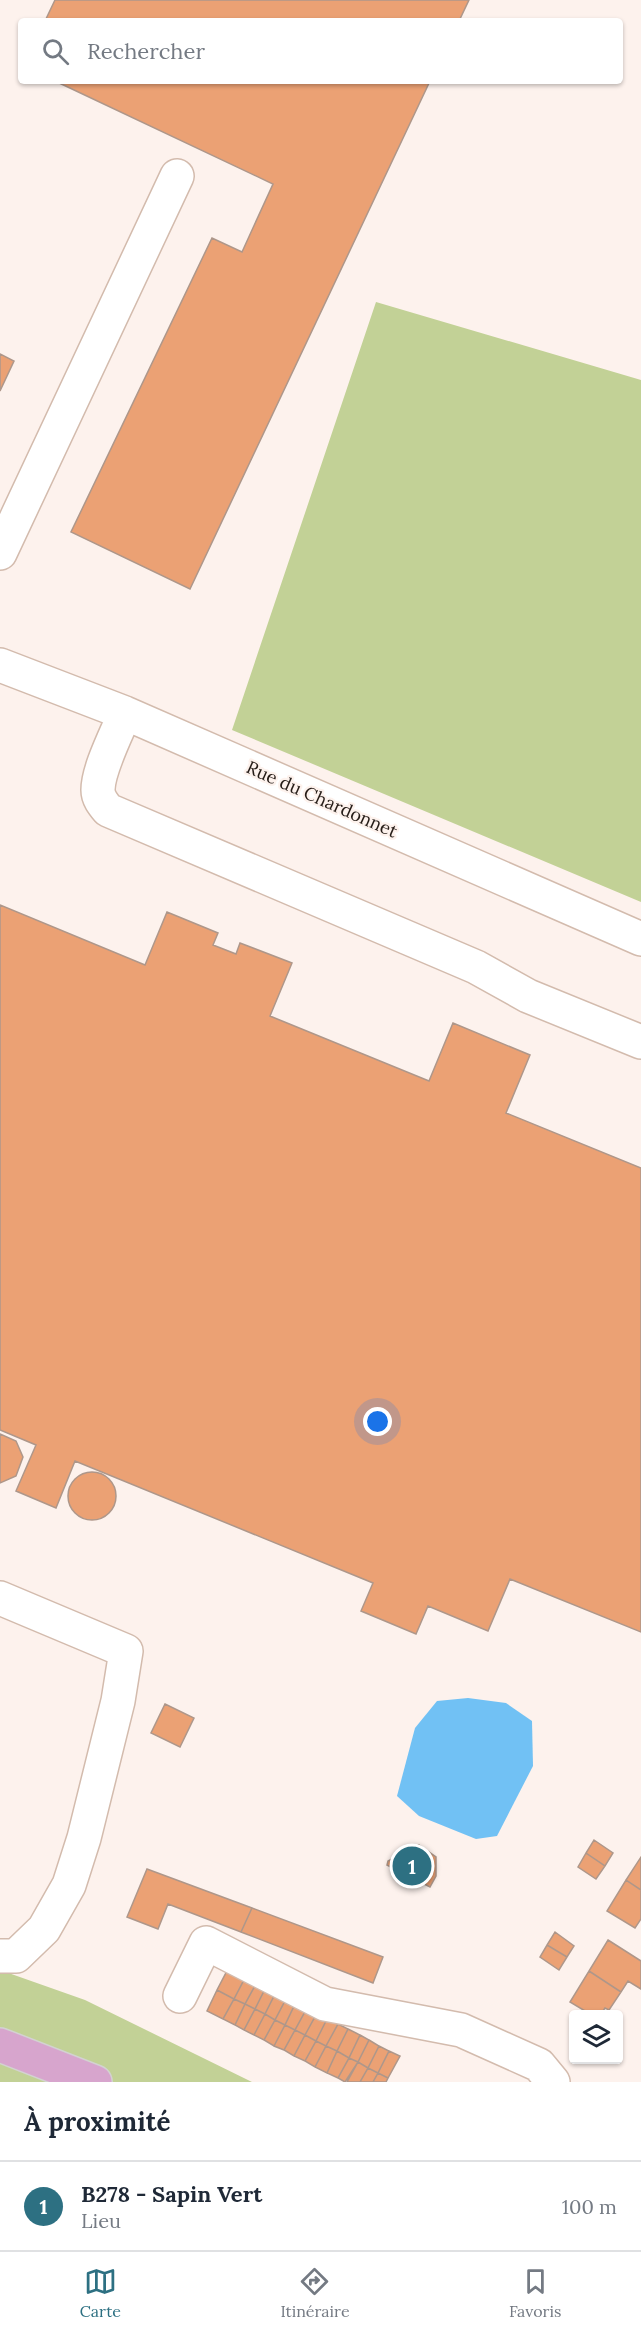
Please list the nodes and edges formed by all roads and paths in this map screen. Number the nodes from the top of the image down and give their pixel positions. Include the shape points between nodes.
1 (177, 176) dead end
2 (0, 553) edge
3 (0, 665) edge
4 (125, 713) junction
5 (641, 939) edge
6 (641, 1042) edge
7 (0, 1598) edge
8 (0, 1956) edge
9 (180, 1996) dead end
10 (0, 2045) edge
11 (95, 2082) edge
12 (553, 2082) edge

1 - 2 street
3 - 4 street, Rue du Chardonnet
4 - 5 street, Rue du Chardonnet
4 - 6 street via 99,779 100,801 108,810
7 - 8 street via 126,1651 115,1712 69,1886 44,1929 16,1956
9 - 12 street via 206,1943 325,2004 461,2030 539,2065
10 - 11 main road

